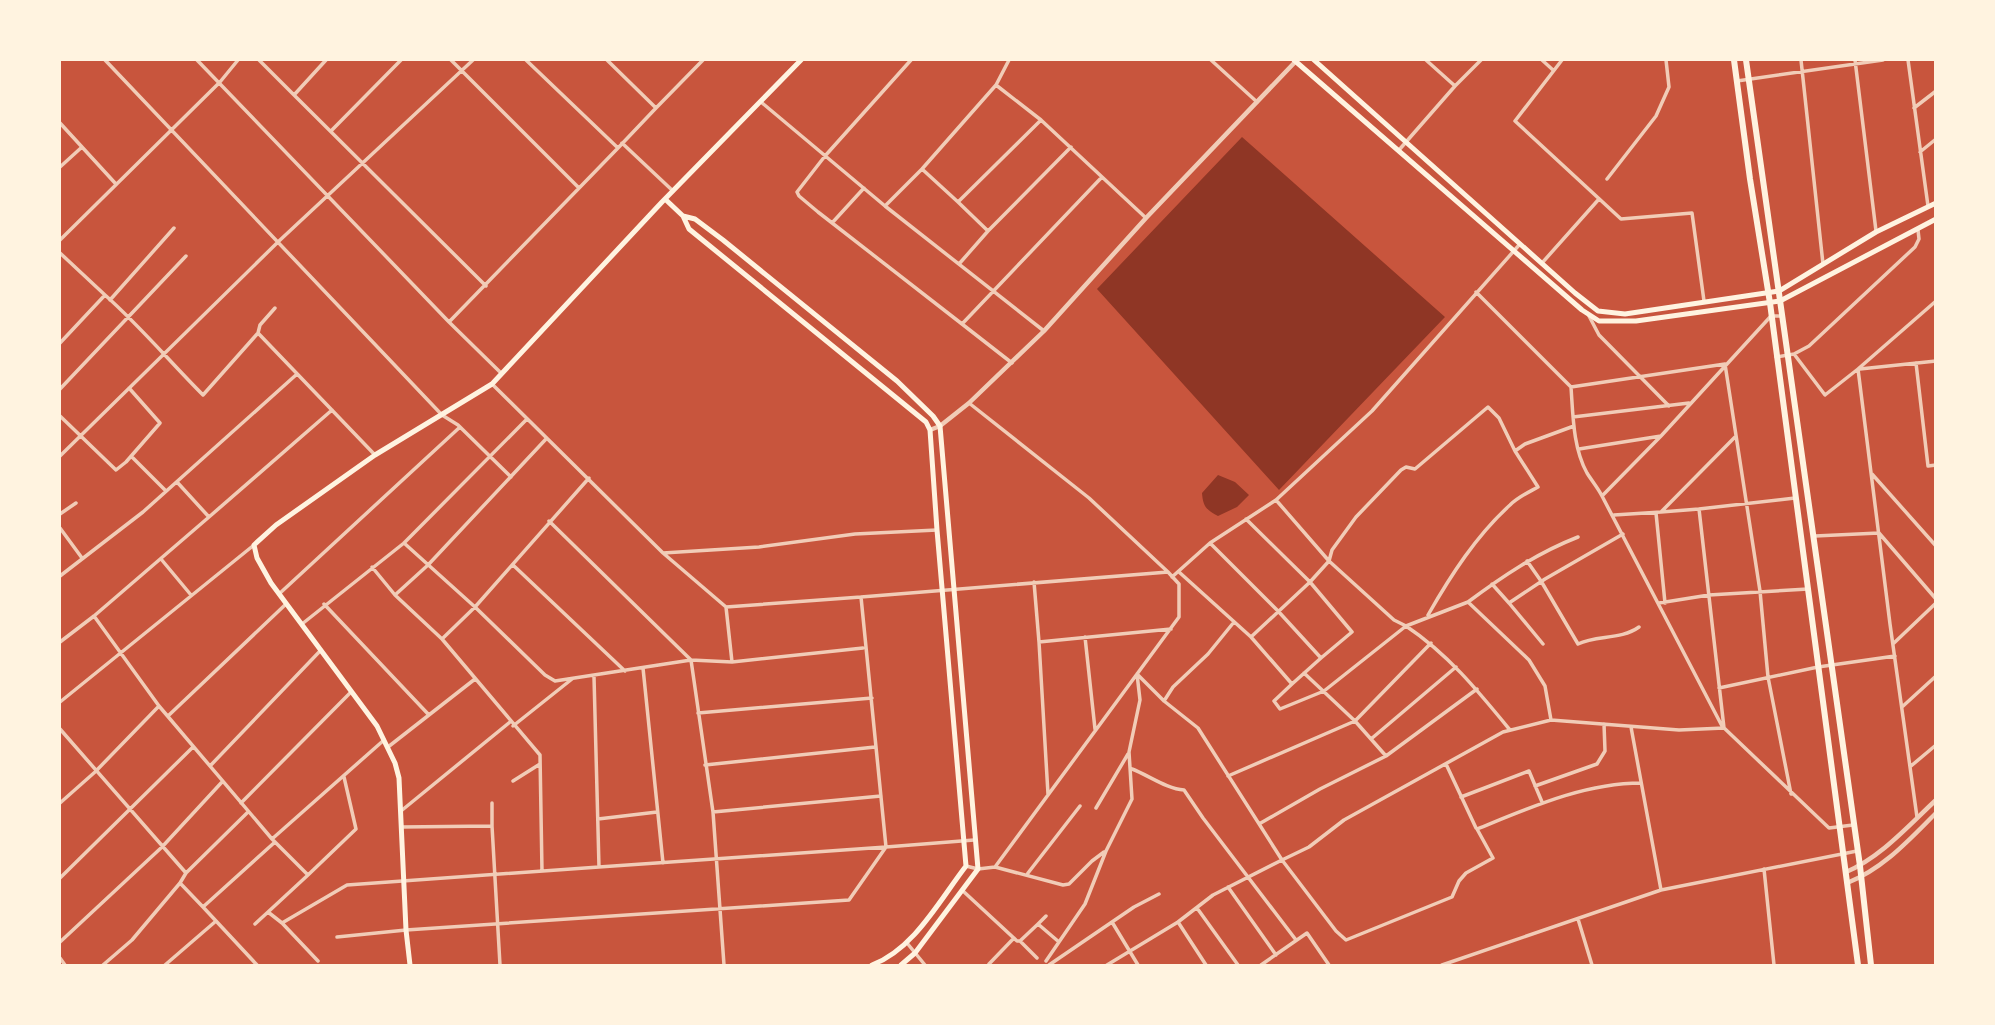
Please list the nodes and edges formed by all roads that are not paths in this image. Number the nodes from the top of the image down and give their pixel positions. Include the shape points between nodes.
1 (105, 60) edge
2 (197, 60) edge
3 (237, 60) edge
4 (259, 60) edge
5 (326, 60) edge
6 (401, 60) edge
7 (451, 60) edge
8 (473, 60) edge
9 (526, 60) edge
10 (607, 60) edge
11 (703, 60) edge
12 (801, 60) edge
13 (911, 60) edge
14 (1009, 60) edge
15 (1212, 60) edge
16 (1296, 60) edge
17 (1314, 60) edge
18 (1426, 60) edge
19 (1481, 60) edge
20 (1542, 60) edge
21 (1562, 60) edge
22 (1666, 60) edge
23 (1734, 60) edge
24 (1746, 60) edge
25 (1801, 60) edge
26 (1883, 60) edge
27 (1908, 60) edge
28 (1855, 62) edge
29 (462, 70) junction
30 (1802, 70) junction
31 (1554, 71) junction
32 (1748, 79) junction
33 (1737, 81) junction
34 (220, 82) junction
35 (996, 85) junction
36 (1455, 86) junction
37 (1936, 91) edge
38 (294, 95) junction
39 (761, 102) junction
40 (1257, 102) junction
41 (656, 108) junction
42 (1914, 108) junction
43 (1041, 120) junction
44 (60, 123) edge
45 (172, 129) junction
46 (331, 131) junction
47 (1936, 139) edge
48 (1408, 142) junction
49 (622, 143) junction
50 (82, 147) junction
51 (1071, 147) junction
52 (618, 148) junction
53 (1399, 150) junction
54 (1920, 152) junction
55 (825, 156) junction
56 (363, 163) junction
57 (60, 167) edge
58 (922, 169) junction
59 (1102, 177) junction
60 (1606, 179) dead end
61 (116, 184) junction
62 (579, 188) junction
63 (864, 188) junction
64 (673, 191) junction
65 (327, 196) junction
66 (665, 199) junction
67 (1599, 199) junction
68 (958, 202) junction
69 (1936, 203) edge
70 (885, 206) junction
71 (1928, 206) junction
72 (683, 216) junction
73 (1146, 218) junction
74 (1936, 219) edge
75 (832, 223) junction
76 (174, 228) dead end
77 (1918, 228) junction
78 (988, 231) junction
79 (1876, 232) junction
80 (60, 240) edge
81 (279, 241) junction
82 (1520, 244) junction
83 (1514, 251) junction
84 (60, 253) edge
85 (186, 256) dead end
86 (1542, 263) junction
87 (958, 264) junction
88 (1823, 264) junction
89 (486, 286) junction
90 (1779, 291) junction
91 (993, 292) junction
92 (1476, 292) junction
93 (1768, 293) junction
94 (105, 295) junction
95 (110, 300) junction
96 (1936, 301) edge
97 (1704, 302) junction
98 (1780, 302) junction
99 (1770, 303) junction
100 (275, 308) dead end
101 (129, 316) junction
102 (1589, 316) junction
103 (1782, 316) junction
104 (1771, 317) junction
105 (450, 322) junction
106 (825, 324) junction
107 (962, 324) junction
108 (1044, 331) junction
109 (818, 332) junction
110 (258, 333) junction
111 (60, 343) edge
112 (163, 355) junction
113 (1790, 355) junction
114 (1776, 357) junction
115 (1936, 361) edge
116 (1012, 363) junction
117 (1916, 363) junction
118 (1725, 364) junction
119 (1858, 369) junction
120 (297, 374) junction
121 (502, 374) junction
122 (1642, 376) junction
123 (492, 384) junction
124 (1571, 387) junction
125 (129, 388) junction
126 (60, 389) edge
127 (1692, 402) junction
128 (969, 403) junction
129 (1669, 406) junction
130 (332, 410) junction
131 (442, 415) junction
132 (60, 416) edge
133 (1573, 417) junction
134 (527, 419) junction
135 (940, 426) junction
136 (1574, 426) junction
137 (460, 427) junction
138 (930, 430) junction
139 (81, 435) junction
140 (1661, 436) junction
141 (1736, 436) junction
142 (546, 439) junction
143 (1579, 449) junction
144 (1515, 451) junction
145 (375, 455) junction
146 (60, 456) edge
147 (131, 456) junction
148 (490, 456) junction
149 (1936, 465) edge
150 (1871, 472) junction
151 (511, 477) junction
152 (589, 478) junction
153 (177, 482) junction
154 (945, 486) junction
155 (934, 487) junction
156 (166, 491) junction
157 (1602, 496) junction
158 (1795, 498) junction
159 (1276, 500) junction
160 (76, 503) dead end
161 (1746, 504) junction
162 (1699, 509) junction
163 (1658, 512) junction
164 (60, 514) edge
165 (1614, 515) junction
166 (209, 517) junction
167 (1246, 519) junction
168 (550, 521) junction
169 (60, 528) edge
170 (937, 530) junction
171 (1879, 533) junction
172 (1623, 534) junction
173 (1578, 537) dead end
174 (1813, 537) junction
175 (404, 543) junction
176 (1210, 544) junction
177 (254, 545) junction
178 (1936, 546) edge
179 (663, 553) junction
180 (82, 558) junction
181 (161, 559) junction
182 (1329, 561) junction
183 (1527, 561) junction
184 (428, 565) junction
185 (513, 565) junction
186 (372, 567) junction
187 (1168, 572) junction
188 (1179, 572) junction
189 (60, 576) edge
190 (1172, 577) junction
191 (1034, 582) junction
192 (1310, 582) junction
193 (1541, 582) junction
194 (1492, 584) junction
195 (955, 589) junction
196 (1808, 589) junction
197 (944, 590) junction
198 (1760, 592) junction
199 (279, 594) junction
200 (396, 595) junction
201 (1709, 595) junction
202 (191, 596) junction
203 (861, 597) junction
204 (1936, 601) edge
205 (1468, 602) junction
206 (1508, 603) junction
207 (1658, 603) junction
208 (1665, 603) junction
209 (286, 604) junction
210 (324, 604) junction
211 (475, 607) junction
212 (726, 607) junction
213 (1278, 611) junction
214 (94, 616) junction
215 (1427, 617) junction
216 (1234, 622) junction
217 (302, 624) junction
218 (1406, 626) junction
219 (1639, 627) dead end
220 (1171, 629) junction
221 (1085, 637) junction
222 (1251, 637) junction
223 (442, 639) junction
224 (60, 642) edge
225 (1039, 642) junction
226 (1432, 643) junction
227 (1893, 643) junction
228 (1543, 644) dead end
229 (864, 648) junction
230 (321, 650) junction
231 (121, 654) junction
232 (1895, 656) junction
233 (1321, 658) junction
234 (691, 660) junction
235 (732, 662) junction
236 (1831, 665) junction
237 (1456, 667) junction
238 (1818, 667) junction
239 (643, 668) junction
240 (625, 671) junction
241 (1304, 673) junction
242 (1137, 674) junction
243 (1936, 676) edge
244 (594, 677) junction
245 (1768, 677) junction
246 (572, 679) junction
247 (475, 680) junction
248 (1292, 684) junction
249 (1719, 688) junction
250 (1477, 690) junction
251 (1324, 691) junction
252 (351, 692) junction
253 (872, 698) junction
254 (1164, 701) junction
255 (60, 702) edge
256 (159, 706) junction
257 (1902, 707) junction
258 (698, 713) junction
259 (429, 715) junction
260 (168, 716) junction
261 (1550, 720) junction
262 (1355, 721) junction
263 (511, 724) junction
264 (1604, 724) junction
265 (1631, 726) junction
266 (1724, 728) junction
267 (60, 729) edge
268 (1510, 730) junction
269 (1096, 731) junction
270 (1371, 739) junction
271 (386, 744) junction
272 (1936, 745) edge
273 (194, 747) junction
274 (874, 747) junction
275 (1129, 752) junction
276 (1386, 756) junction
277 (540, 764) junction
278 (1446, 764) junction
279 (705, 765) junction
280 (209, 766) junction
281 (1911, 766) junction
282 (1132, 769) junction
283 (94, 772) junction
284 (1847, 775) junction
285 (344, 776) junction
286 (1228, 776) junction
287 (1833, 777) junction
288 (223, 781) junction
289 (513, 781) dead end
290 (1641, 783) junction
291 (1535, 786) junction
292 (1791, 794) junction
293 (881, 796) junction
294 (1048, 796) junction
295 (1461, 797) junction
296 (1936, 800) edge
297 (1542, 802) junction
298 (60, 803) edge
299 (241, 803) junction
300 (492, 803) dead end
301 (1080, 806) dead end
302 (1096, 808) dead end
303 (130, 811) junction
304 (401, 811) junction
305 (248, 812) junction
306 (713, 812) junction
307 (657, 813) junction
308 (1936, 813) edge
309 (1917, 817) junction
310 (598, 819) junction
311 (1259, 824) junction
312 (1840, 825) junction
313 (1853, 825) junction
314 (492, 826) junction
315 (401, 827) junction
316 (1477, 829) junction
317 (962, 839) junction
318 (273, 840) junction
319 (976, 840) junction
320 (162, 847) junction
321 (887, 847) junction
322 (1106, 851) junction
323 (1857, 851) junction
324 (1843, 853) junction
325 (716, 860) junction
326 (1282, 860) junction
327 (663, 863) junction
328 (966, 866) junction
329 (1860, 866) junction
330 (599, 867) junction
331 (995, 867) junction
332 (978, 869) junction
333 (1764, 869) junction
334 (542, 871) junction
335 (1846, 872) junction
336 (186, 873) junction
337 (307, 874) junction
338 (1028, 874) junction
339 (496, 875) junction
340 (60, 878) edge
341 (1248, 878) junction
342 (1861, 878) junction
343 (404, 882) junction
344 (180, 883) junction
345 (1847, 883) junction
346 (1228, 887) junction
347 (1661, 890) junction
348 (962, 891) junction
349 (1159, 894) dead end
350 (203, 907) junction
351 (1197, 908) junction
352 (720, 909) junction
353 (268, 912) junction
354 (1046, 916) dead end
355 (1578, 919) junction
356 (216, 921) junction
357 (1112, 922) junction
358 (1178, 922) junction
359 (282, 923) junction
360 (1038, 923) junction
361 (255, 924) dead end
362 (499, 925) junction
363 (406, 930) junction
364 (337, 937) dead end
365 (1014, 938) junction
366 (1296, 940) junction
367 (1020, 941) junction
368 (60, 942) edge
369 (1059, 942) junction
370 (907, 943) junction
371 (1129, 951) junction
372 (915, 954) junction
373 (1276, 955) junction
374 (60, 958) edge
375 (1037, 958) dead end
376 (318, 961) dead end
377 (989, 964) edge
378 (1048, 964) edge
379 (65, 965) edge
380 (103, 965) edge
381 (165, 965) edge
382 (257, 965) edge
383 (410, 965) edge
384 (500, 965) edge
385 (724, 965) edge
386 (872, 965) edge
387 (901, 965) edge
388 (925, 965) edge
389 (1041, 965) edge
390 (1107, 965) edge
391 (1138, 965) edge
392 (1205, 965) edge
393 (1238, 965) edge
394 (1261, 965) edge
395 (1329, 965) edge
396 (1442, 965) edge
397 (1592, 965) edge
398 (1773, 965) edge
399 (1858, 965) edge
400 (1871, 965) edge

1 - 45 street
2 - 34 street
3 - 34 street
4 - 38 street
5 - 38 street
6 - 46 street
7 - 29 street
8 - 29 street
9 - 52 street
10 - 41 street
11 - 41 street
12 - 39 main road
13 - 55 street
14 - 35 street
15 - 40 street
16 - 40 street
16 - 53 main road
17 - 48 main road
18 - 36 street
19 - 36 street
20 - 31 street
21 - 31 street
22 - 60 street via 1669,87 1657,116
23 - 33 main road
24 - 32 main road
25 - 30 street
26 - 28 street
27 - 42 street
28 - 30 street
28 - 79 street
29 - 56 street
29 - 62 street
30 - 32 street
30 - 88 street
31 - 67 street via 1515,121
32 - 33 street
32 - 90 main road
33 - 93 main road
34 - 45 street
34 - 65 street
35 - 43 street
35 - 58 street
36 - 48 street
37 - 42 street
38 - 46 street
39 - 55 street
39 - 64 main road
40 - 73 street
41 - 49 street
42 - 54 street
43 - 51 street
43 - 68 street
44 - 50 street
45 - 61 street
45 - 81 street
46 - 56 street
47 - 54 street
48 - 53 street
48 - 82 main road
49 - 52 street
49 - 64 street
50 - 57 street
50 - 61 street
51 - 59 street
51 - 78 street
52 - 62 street
53 - 83 main road
54 - 71 street
55 - 63 street
55 - 75 street via 797,192
56 - 65 street
56 - 89 street
58 - 68 street
58 - 70 street
59 - 73 street
59 - 91 street
61 - 80 street
62 - 89 street
63 - 70 street
63 - 75 street
64 - 66 main road
65 - 81 street
65 - 105 street
66 - 72 main road
66 - 121 main road
67 - 86 street
67 - 97 street via 1621,219 1692,213
68 - 78 street
69 - 71 main road
70 - 87 street
71 - 79 main road
72 - 106 main road via 695,219 723,240
72 - 109 main road via 689,229
73 - 108 street
74 - 77 main road
75 - 107 street
76 - 95 street
77 - 98 main road
77 - 113 street via 1915,247 1809,346
78 - 87 street
79 - 88 main road
81 - 112 street
81 - 131 street
82 - 83 street
82 - 86 main road
83 - 92 street
83 - 102 main road
84 - 94 street
85 - 101 street
86 - 97 main road via 1598,311 1625,314
87 - 91 street
88 - 90 main road
89 - 105 street
90 - 93 main road
90 - 98 main road
91 - 107 street
91 - 108 street
92 - 124 street
92 - 159 street via 1372,411
93 - 97 main road
93 - 99 main road
94 - 95 street
94 - 111 street
95 - 101 street
96 - 119 street
98 - 99 main road
98 - 103 main road
99 - 102 main road via 1636,321 1599,321
99 - 104 main road
100 - 110 street
101 - 112 street
101 - 126 street
102 - 122 street via 1598,335
103 - 104 street
103 - 113 main road
104 - 114 main road
104 - 118 street
105 - 121 street
106 - 109 main road
106 - 135 main road via 897,381
107 - 116 street
108 - 116 street
109 - 138 main road
110 - 112 street via 203,395
110 - 120 street
112 - 125 street
113 - 114 street
113 - 119 street via 1825,395
113 - 174 main road
114 - 158 main road
115 - 117 street
116 - 128 street
117 - 119 street
117 - 149 street via 1928,466
118 - 122 street
118 - 127 street
118 - 141 street
119 - 150 street
120 - 130 street
120 - 153 street
121 - 123 main road
122 - 124 street
122 - 129 street
123 - 131 main road
123 - 134 street
124 - 133 street
125 - 139 street
125 - 147 street via 160,424
127 - 129 street
127 - 140 street
128 - 135 street
128 - 187 street via 1089,498
129 - 133 street
130 - 145 street
130 - 166 street
131 - 137 street
131 - 145 main road
132 - 139 street
133 - 136 street
134 - 142 street
134 - 148 street
135 - 138 street
135 - 154 main road
136 - 143 street
136 - 144 street
137 - 148 street
137 - 199 street
138 - 155 main road
139 - 146 street
139 - 147 street via 116,470
140 - 143 street
140 - 157 street
141 - 161 street
141 - 163 street
142 - 151 street
142 - 152 street
143 - 157 street
144 - 182 street via 1499,418 1488,407 1415,470 1401,470 1356,517
144 - 215 street via 1538,487 1512,503 1477,541 1451,574
145 - 177 main road
147 - 156 street
148 - 151 street
148 - 175 street
150 - 171 street
150 - 178 street
151 - 184 street
152 - 168 street
152 - 179 street
153 - 156 street
153 - 166 street
154 - 155 main road
154 - 195 main road
155 - 170 main road
156 - 180 street
157 - 165 street
158 - 161 street
158 - 196 main road
159 - 167 street
159 - 182 street
160 - 164 street
161 - 162 street
161 - 198 street
162 - 163 street
162 - 201 street
163 - 165 street
163 - 208 street
165 - 172 street
166 - 181 street
167 - 176 street
167 - 192 street
168 - 185 street
168 - 234 street
169 - 180 street
170 - 179 street
170 - 197 main road
171 - 174 street
171 - 204 street
171 - 227 street
172 - 193 street
172 - 207 street
173 - 183 street
174 - 236 main road
175 - 184 street
175 - 186 street
176 - 188 street
176 - 213 street
177 - 199 main road
177 - 202 street
179 - 212 street
180 - 189 street
181 - 202 street
181 - 214 street
182 - 192 street
182 - 218 street
183 - 193 street
183 - 194 street
184 - 200 street
184 - 211 street
185 - 211 street
185 - 240 street
186 - 200 street
186 - 210 street
187 - 190 street
187 - 191 street
188 - 190 street
188 - 216 street
190 - 220 street via 1179,583 1179,617
191 - 195 street
191 - 225 street
192 - 213 street
192 - 233 street via 1352,632
193 - 206 street
193 - 219 street via 1578,644 1591,638 1626,635
194 - 205 street
194 - 206 street
195 - 197 street
195 - 319 main road
196 - 198 street
196 - 238 main road
197 - 203 street
197 - 317 main road
198 - 201 street
198 - 245 street
199 - 209 main road
200 - 223 street
201 - 208 street
201 - 249 street
202 - 231 street
203 - 212 street
203 - 229 street
204 - 227 street
205 - 215 street
205 - 261 street via 1529,660 1545,686
206 - 228 street
207 - 208 street
207 - 266 street
209 - 217 main road
209 - 260 street
210 - 217 street
210 - 259 street
211 - 223 street
211 - 246 street via 545,675 555,681
212 - 235 street
213 - 222 street
213 - 233 street
214 - 224 street
214 - 231 street
215 - 218 street
216 - 222 street
216 - 254 street
217 - 230 main road
218 - 226 street
218 - 251 street
220 - 221 street
220 - 242 street
221 - 225 street
221 - 269 street
222 - 248 street
223 - 247 street
225 - 294 street
226 - 237 street
226 - 262 street
227 - 232 street
229 - 235 street
229 - 253 street
230 - 252 main road
230 - 280 street
231 - 255 street
231 - 256 street
232 - 236 street
232 - 257 street
233 - 241 street
234 - 235 street
234 - 239 street
234 - 258 street
236 - 238 street
236 - 284 main road
237 - 250 street
237 - 270 street
238 - 245 street
238 - 287 main road
239 - 240 street
239 - 307 street
240 - 244 street
241 - 248 street
241 - 251 street
242 - 254 street
242 - 269 street
242 - 275 street via 1140,700
243 - 257 street
244 - 246 street
244 - 310 street
245 - 249 street
245 - 292 street
246 - 263 street
247 - 259 street
247 - 263 street
248 - 251 street via 1274,702 1280,709
249 - 266 street
250 - 268 street
250 - 276 street
251 - 262 street
252 - 271 main road
252 - 299 street
253 - 258 street
253 - 274 street
254 - 286 street via 1198,728
256 - 260 street
256 - 283 street
257 - 281 street
258 - 279 street
259 - 271 street
260 - 273 street
261 - 264 street
261 - 268 street
262 - 270 street
262 - 286 street
263 - 277 street via 540,755
263 - 304 street
264 - 265 street
264 - 291 street via 1605,751 1597,764
265 - 266 street
265 - 290 street
266 - 292 street
267 - 283 street
268 - 278 street
269 - 294 street
270 - 276 street
271 - 285 street
271 - 304 main road via 399,778
272 - 281 street
273 - 280 street
273 - 303 street
274 - 279 street
274 - 293 street
275 - 282 street
275 - 302 street
276 - 311 street
277 - 289 street
277 - 334 street
278 - 295 street
278 - 326 street
279 - 306 street
280 - 288 street
281 - 309 street
282 - 322 street via 1132,799
282 - 341 street via 1184,790
283 - 298 street
283 - 303 street
284 - 287 main road
284 - 313 main road
285 - 318 street
285 - 337 street via 356,829
286 - 311 street
287 - 312 main road
288 - 299 street
288 - 320 street
290 - 297 street via 1600,787
290 - 347 street
291 - 295 street via 1529,771
291 - 297 street
292 - 312 street via 1829,828
293 - 306 street
293 - 321 street
294 - 331 street
295 - 316 street
296 - 309 street
297 - 316 street
299 - 305 street
300 - 314 street
301 - 338 street
303 - 320 street
303 - 340 street
304 - 315 main road
305 - 318 street
305 - 336 street
306 - 325 street
307 - 310 street
307 - 327 street
308 - 342 street via 1898,851
309 - 329 street
310 - 330 street
311 - 326 street
312 - 313 street
312 - 324 main road
313 - 323 main road
314 - 315 street
314 - 339 street
315 - 343 main road
316 - 326 street via 1493,858 1466,873 1452,897 1346,940
317 - 319 street
317 - 321 street
317 - 328 main road
318 - 337 street
318 - 350 street
319 - 332 main road
320 - 336 street
320 - 368 street
321 - 325 street
321 - 352 street via 849,900
322 - 338 street via 1069,884
322 - 369 street via 1085,904
323 - 324 street
323 - 329 main road
324 - 333 street
324 - 335 main road
325 - 327 street
325 - 352 street
326 - 341 street
327 - 330 street
328 - 332 street
328 - 370 main road
329 - 335 street
329 - 342 main road
330 - 334 street
331 - 332 street
331 - 338 street
332 - 348 main road
333 - 347 street
333 - 398 street
334 - 339 street
335 - 345 main road
336 - 344 street
337 - 353 street
339 - 343 street
339 - 362 street
341 - 346 street
341 - 366 street
342 - 345 street
342 - 400 main road
343 - 359 street via 347,885
343 - 363 main road
344 - 350 street
344 - 380 street via 132,940
345 - 399 main road
346 - 351 street
346 - 373 street
347 - 355 street
348 - 365 street
348 - 372 main road
349 - 357 street
350 - 356 street
351 - 358 street
351 - 393 street
352 - 362 street
352 - 385 street
353 - 359 street
353 - 361 street
354 - 360 street
355 - 396 street
355 - 397 street
356 - 381 street
356 - 382 street
357 - 371 street
357 - 378 street
358 - 371 street
358 - 392 street
359 - 376 street
360 - 367 street
360 - 369 street
362 - 363 street
362 - 384 street
363 - 364 street
363 - 383 main road
365 - 367 street
365 - 377 street
366 - 373 street
366 - 395 street via 1307,933
367 - 375 street
369 - 378 street
370 - 372 street
370 - 386 main road
371 - 390 street
371 - 391 street
372 - 387 main road
372 - 388 street
373 - 394 street
374 - 379 street
378 - 389 street

